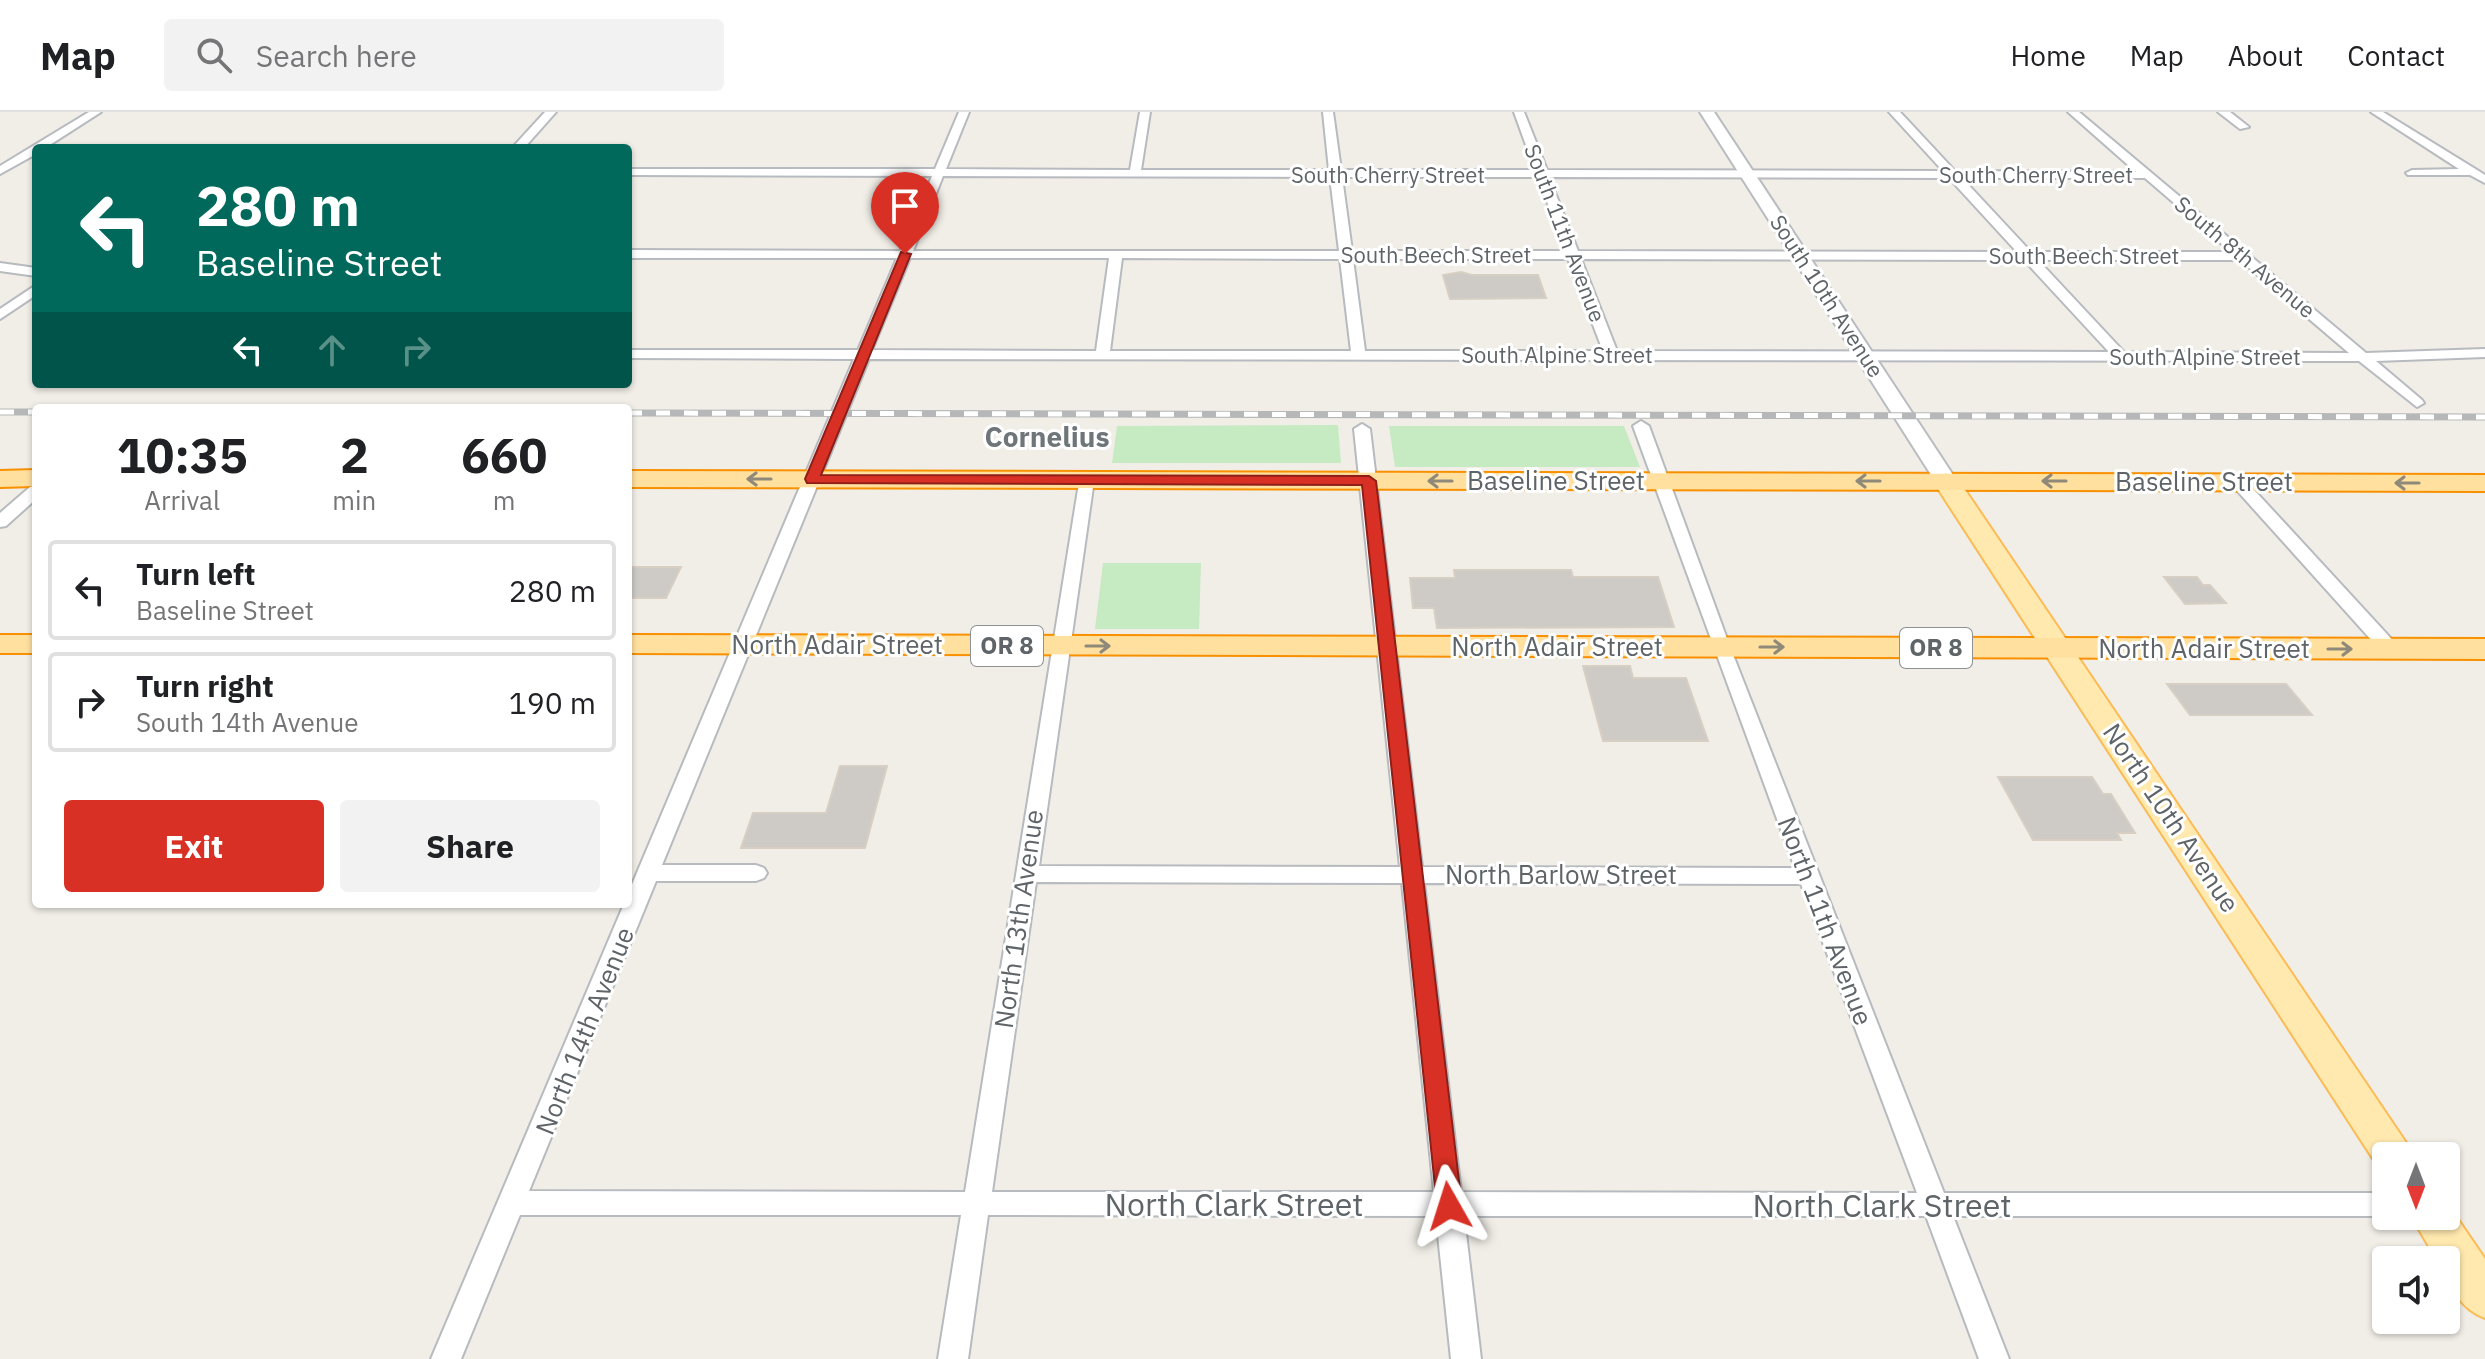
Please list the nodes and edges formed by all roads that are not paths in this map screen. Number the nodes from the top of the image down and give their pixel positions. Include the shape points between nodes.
1 (96, 112) edge
2 (551, 112) edge
3 (964, 112) edge
4 (1145, 112) edge
5 (1328, 112) edge
6 (1519, 112) edge
7 (1707, 112) edge
8 (1894, 112) edge
9 (2073, 112) edge
10 (2223, 112) edge
11 (2376, 112) edge
12 (2244, 127) dead end
13 (44, 144) edge
14 (522, 144) edge
15 (32, 151) edge
16 (0, 171) edge
17 (632, 172) edge
18 (2473, 172) junction
19 (1135, 173) junction
20 (2412, 173) dead end
21 (939, 174) junction
22 (1335, 175) junction
23 (1543, 175) junction
24 (1748, 175) junction
25 (1952, 175) junction
26 (2148, 175) junction
27 (2485, 180) edge
28 (632, 254) edge
29 (905, 254) junction
30 (1116, 254) junction
31 (1345, 255) junction
32 (1574, 255) junction
33 (1801, 256) junction
34 (2027, 256) junction
35 (2244, 256) junction
36 (0, 267) edge
37 (32, 271) edge
38 (32, 292) edge
39 (0, 315) edge
40 (864, 353) junction
41 (1103, 353) junction
42 (1358, 353) junction
43 (2485, 353) edge
44 (632, 354) edge
45 (1611, 355) junction
46 (1867, 356) junction
47 (2121, 357) junction
48 (2363, 357) junction
49 (2417, 403) dead end
50 (1641, 426) dead end
51 (1362, 429) dead end
52 (32, 478) edge
53 (0, 479) edge
54 (632, 479) edge
55 (812, 479) junction
56 (1086, 480) junction
57 (1369, 481) junction
58 (1662, 481) junction
59 (1946, 481) junction
60 (2238, 482) junction
61 (2485, 483) edge
62 (32, 494) edge
63 (0, 522) edge
64 (0, 644) edge
65 (32, 644) edge
66 (632, 644) edge
67 (744, 645) junction
68 (1061, 646) junction
69 (1386, 646) junction
70 (1721, 647) junction
71 (2059, 649) junction
72 (2390, 649) junction
73 (2485, 649) edge
74 (650, 873) junction
75 (756, 873) dead end
76 (1026, 874) junction
77 (1413, 874) junction
78 (1809, 876) junction
79 (2385, 1142) edge
80 (513, 1203) junction
81 (978, 1205) junction
82 (2372, 1205) edge
83 (1449, 1206) junction
84 (1935, 1207) junction
85 (2442, 1230) edge
86 (2485, 1298) edge
87 (446, 1359) edge
88 (953, 1359) edge
89 (1466, 1359) edge
90 (1994, 1359) edge

1 - 13 street
2 - 14 street
3 - 21 street, North 14th Avenue
4 - 19 street
5 - 22 street
6 - 23 street, South 11th Avenue
7 - 24 main road, South 10th Avenue
8 - 25 street
9 - 26 street, South 8th Avenue
10 - 12 street
11 - 18 street
15 - 16 street
17 - 21 street, South Cherry Street
18 - 20 street
18 - 27 street
19 - 21 street, South Cherry Street
19 - 22 street, South Cherry Street
21 - 29 street, North 14th Avenue
22 - 23 street, South Cherry Street
22 - 31 street
23 - 24 street, South Cherry Street
23 - 32 street, South 11th Avenue
24 - 25 street, South Cherry Street
24 - 33 main road, South 10th Avenue
25 - 26 street, South Cherry Street
25 - 34 street
26 - 35 street, South 8th Avenue
28 - 29 street, South Beech Street
29 - 30 street, South Beech Street
29 - 40 street, North 14th Avenue
30 - 31 street, South Beech Street
30 - 41 street
31 - 32 street, South Beech Street
31 - 42 street
32 - 33 street, South Beech Street
32 - 45 street, South 11th Avenue
33 - 34 street, South Beech Street
33 - 46 main road, South 10th Avenue
34 - 35 street, South Beech Street
34 - 47 street
35 - 48 street, South 8th Avenue
36 - 37 street
38 - 39 street
40 - 41 street, South Alpine Street
40 - 44 street, South Alpine Street
40 - 55 street, North 14th Avenue
41 - 42 street, South Alpine Street
42 - 45 street, South Alpine Street
43 - 48 street, South Alpine Street
45 - 46 street, South Alpine Street
46 - 47 street, South Alpine Street
46 - 59 main road, South 10th Avenue
47 - 48 street, South Alpine Street
48 - 49 street, South 8th Avenue
50 - 58 street
51 - 57 street
52 - 53 highway
55 -> 54 highway, Baseline Street
55 - 56 highway, Baseline Street
55 - 67 street, North 14th Avenue
56 - 57 highway, Baseline Street
56 - 68 street, North 13th Avenue
58 -> 57 highway, Baseline Street
57 - 69 street
59 -> 58 highway, Baseline Street
58 - 70 street, North 11th Avenue
60 -> 59 highway, Baseline Street
59 - 71 main road, North 10th Avenue
61 -> 60 highway, Baseline Street
60 - 72 street
62 - 63 street
64 - 65 highway
66 - 67 highway, North Adair Street / OR 8
67 - 68 highway, North Adair Street / OR 8
67 - 74 street, North 14th Avenue
68 -> 69 highway, North Adair Street / OR 8
68 - 76 street, North 13th Avenue
69 - 70 highway, North Adair Street / OR 8
69 - 77 street
70 -> 71 highway, North Adair Street / OR 8
70 - 78 street, North 11th Avenue
71 -> 72 highway, North Adair Street / OR 8
71 - 79 main road, North 10th Avenue
72 - 73 highway, North Adair Street / OR 8
74 - 75 street
74 - 80 street, North 14th Avenue
76 - 77 street, North Barlow Street
76 - 81 street, North 13th Avenue
77 - 78 street, North Barlow Street
77 - 83 street
78 - 84 street, North 11th Avenue
80 - 81 street, North Clark Street
80 - 87 street, North 14th Avenue
81 - 83 street, North Clark Street
81 - 88 street, North 13th Avenue
82 - 84 street, North Clark Street
83 - 84 street, North Clark Street
83 - 89 street
84 - 90 street, North 11th Avenue
85 - 86 main road

